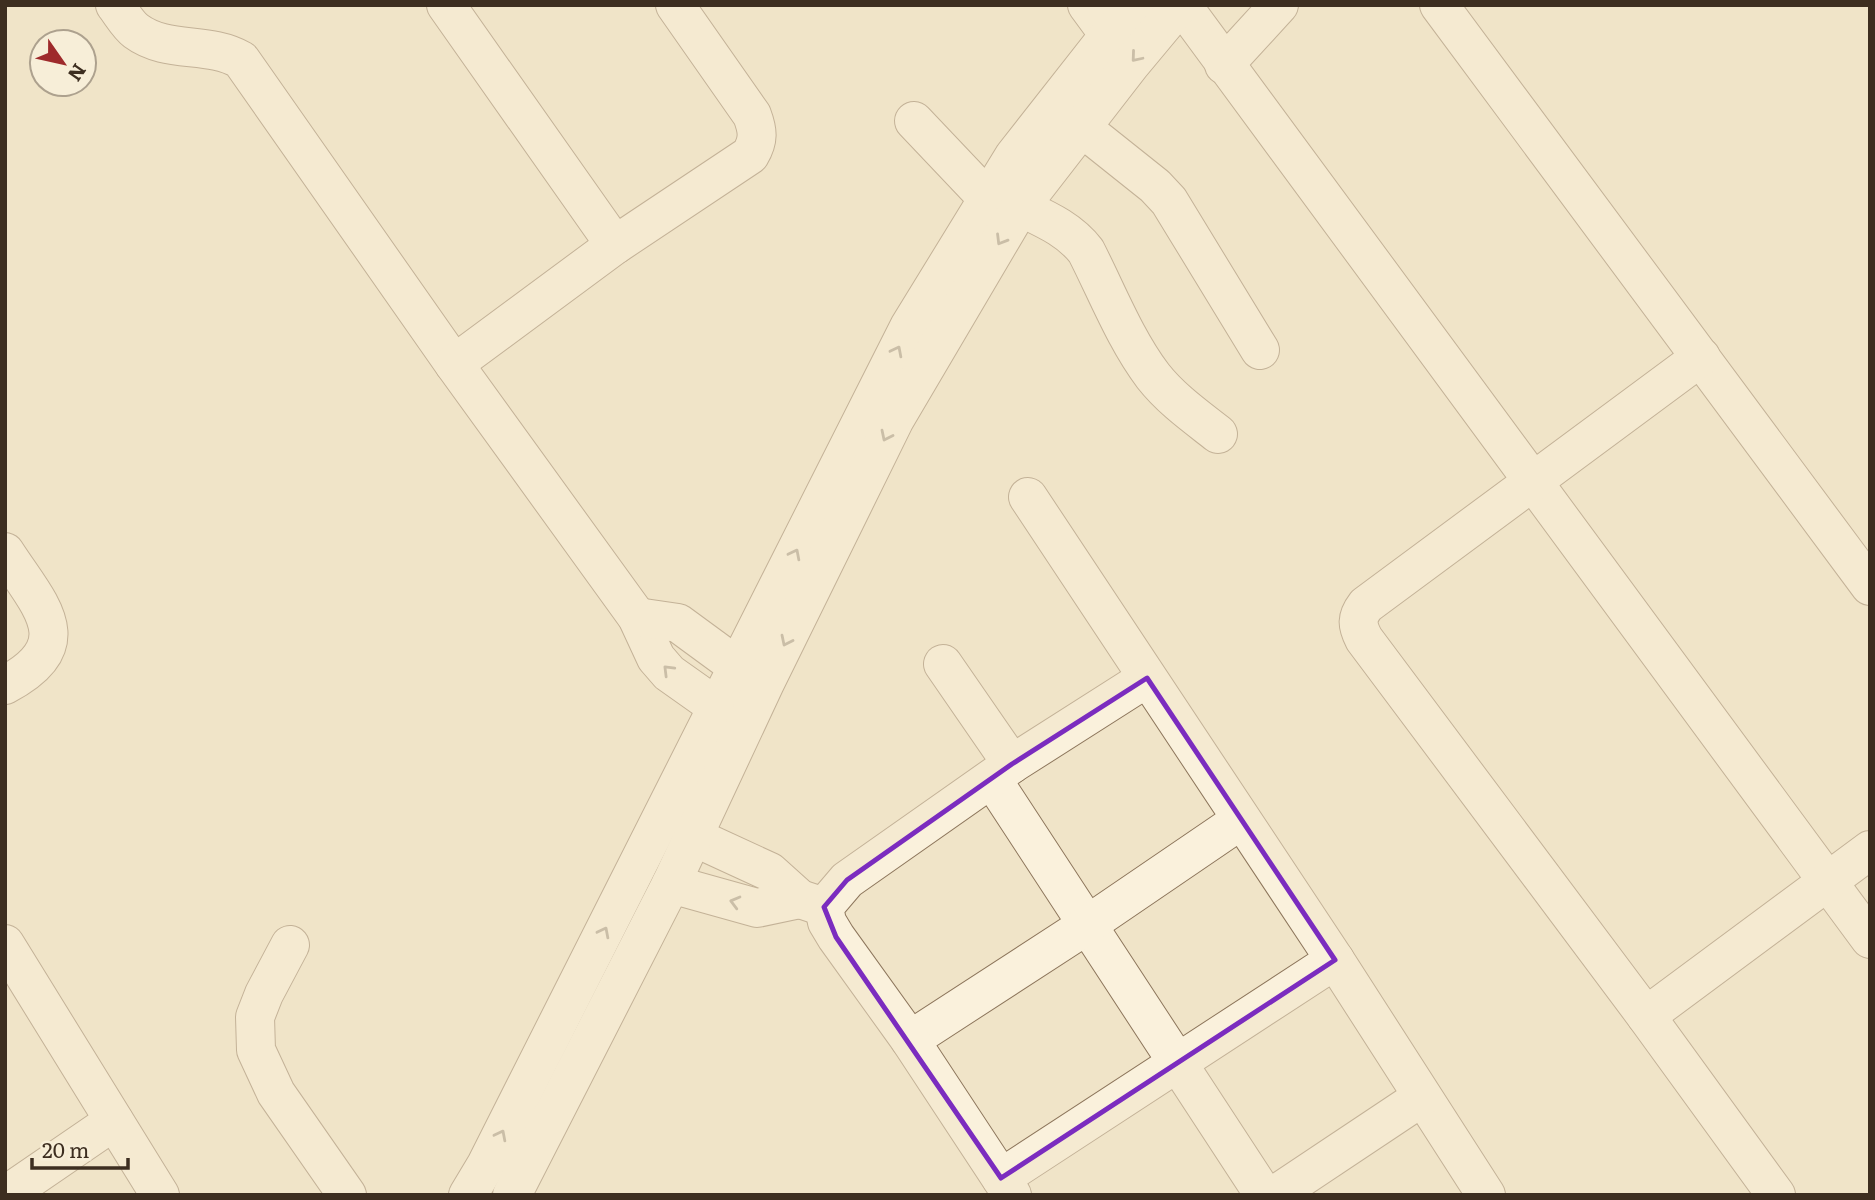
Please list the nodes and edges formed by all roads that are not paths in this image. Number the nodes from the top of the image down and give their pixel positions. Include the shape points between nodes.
1 (116, 5) edge
2 (446, 5) edge
3 (674, 5) edge
4 (1087, 5) edge
5 (1137, 5) edge
6 (1181, 5) edge
7 (1279, 5) edge
8 (1439, 5) edge
9 (1109, 35) junction
10 (1224, 65) junction
11 (914, 121) dead end
12 (1081, 127) junction
13 (1004, 203) junction
14 (615, 245) junction
15 (1260, 350) dead end
16 (1700, 357) junction
17 (454, 364) junction
18 (1218, 434) dead end
19 (1530, 481) junction
20 (1028, 497) dead end
21 (5, 552) edge
22 (1870, 586) edge
23 (637, 617) junction
24 (943, 664) dead end
25 (738, 667) junction
26 (1147, 678) junction
27 (5, 685) edge
28 (717, 707) junction
29 (1002, 771) junction
30 (1241, 820) junction
31 (694, 836) junction
32 (1870, 850) edge
33 (1827, 881) junction
34 (671, 884) junction
35 (812, 903) junction
36 (1087, 925) junction
37 (1870, 939) edge
38 (5, 944) edge
39 (290, 945) dead end
40 (1335, 960) junction
41 (1646, 1016) junction
42 (911, 1040) junction
43 (1179, 1062) junction
44 (1422, 1097) junction
45 (114, 1121) junction
46 (1007, 1186) edge
47 (6, 1195) edge
48 (160, 1195) edge
49 (347, 1195) edge
50 (468, 1195) edge
51 (512, 1195) edge
52 (1264, 1195) edge
53 (1275, 1195) edge
54 (1486, 1195) edge
55 (1776, 1195) edge

1 - 17 street via 134,30 153,41 211,49 241,60
2 - 14 street
3 - 14 street via 752,115 757,142 750,155
4 - 9 street
5 - 9 street
6 - 10 street
6 -> 12 street
7 - 10 street
8 - 16 street
9 - 13 street via 1014,156
10 - 19 street
11 - 13 street
12 - 13 street
12 - 15 street via 1169,201
13 - 18 street via 1056,225 1076,239 1153,376
25 -> 13 street via 909,327
13 -> 31 street via 765,683
14 - 17 street
16 - 19 street
16 - 22 street
17 - 23 street
19 - 33 street
19 - 41 street via 1366,604 1357,626
20 - 26 street
21 - 27 street via 45,614 50,632 35,664
23 - 25 street via 678,623
28 -> 23 street via 669,673 656,658
24 - 29 street
25 - 28 street
26 - 29 street
26 - 30 street
50 -> 28 street
29 - 35 street via 833,894
29 - 36 street
30 - 36 street
30 - 40 street
31 - 34 street
31 - 35 street via 770,872
32 - 33 street
33 - 37 street
33 - 41 street
35 -> 34 street via 757,908
34 - 51 street
35 - 42 street
36 - 42 street
36 - 43 street
38 - 45 street
39 - 49 street via 255,1017 256,1050 276,1093
40 - 43 street
40 - 44 street
41 - 55 street
42 - 46 street
43 - 46 street
43 - 52 street
44 - 53 street
44 - 54 street
45 - 47 street
45 - 48 street

